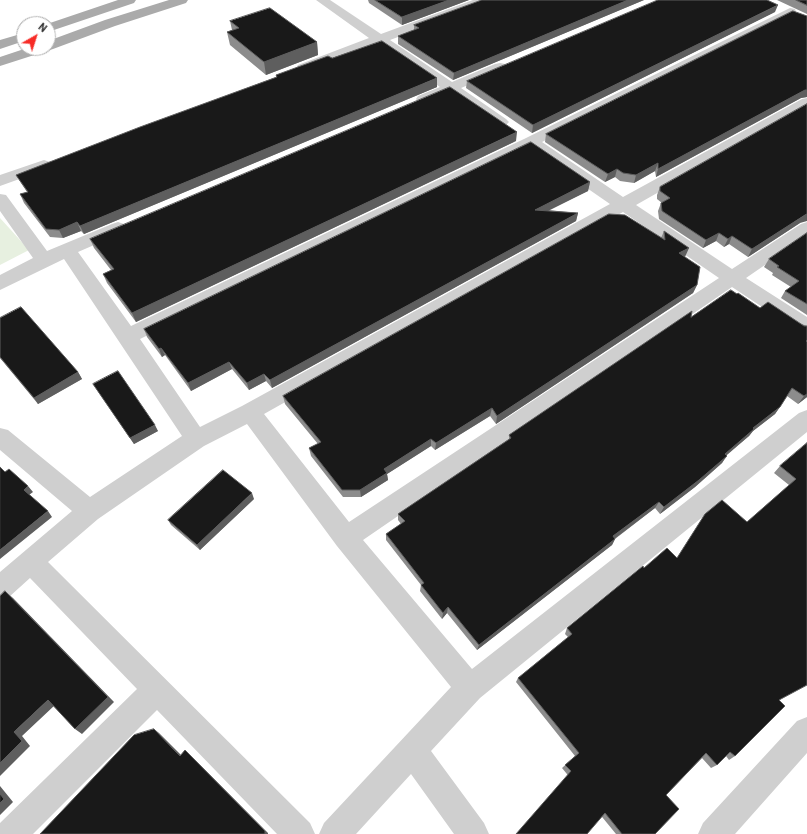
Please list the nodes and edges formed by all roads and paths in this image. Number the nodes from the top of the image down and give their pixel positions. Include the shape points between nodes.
1 (130, 0) edge
2 (182, 0) edge
3 (322, 0) edge
4 (484, 0) edge
5 (776, 6) edge
6 (96, 11) junction
7 (73, 19) junction
8 (110, 23) junction
9 (56, 25) edge
10 (91, 31) junction
11 (380, 39) junction
12 (16, 40) edge
13 (56, 43) edge
14 (0, 45) edge
15 (18, 56) edge
16 (0, 62) edge
17 (509, 63) edge
18 (291, 72) edge
19 (451, 87) junction
20 (807, 102) edge
21 (407, 106) edge
22 (530, 142) junction
23 (60, 159) edge
24 (0, 182) edge
25 (0, 199) edge
26 (624, 204) junction
27 (130, 223) edge
28 (807, 228) edge
29 (68, 250) junction
30 (44, 260) junction
31 (732, 278) junction
32 (0, 283) edge
33 (807, 326) edge
34 (127, 336) junction
35 (250, 412) junction
36 (807, 419) edge
37 (0, 437) edge
38 (196, 439) junction
39 (89, 511) junction
40 (346, 538) junction
41 (31, 562) junction
42 (0, 588) edge
43 (470, 688) junction
44 (157, 690) junction
45 (807, 731) edge
46 (412, 750) junction
47 (11, 834) edge
48 (299, 834) edge
49 (335, 834) edge
50 (473, 834) edge
51 (714, 834) edge

1 - 6 main road
2 - 8 main road
3 - 11 street
4 - 11 street
5 - 22 street via 796,14
6 - 7 main road
6 - 8 main road
7 - 9 main road
7 - 10 main road
8 - 10 main road
10 - 13 main road
11 - 18 street
11 - 19 street
12 - 14 main road
15 - 16 main road
17 - 19 street
19 - 21 street
19 - 22 street
20 - 26 street
22 - 26 street
22 - 34 street
23 - 24 street
25 - 30 street
26 - 31 street
26 - 35 street
27 - 29 street
28 - 31 street
29 - 30 street
29 - 34 street
30 - 32 street
31 - 33 street
31 - 40 street
34 - 38 street
35 - 38 street
35 - 40 street
36 - 43 street
37 - 39 street
38 - 39 street
39 - 41 street
40 - 43 street
41 - 42 street
41 - 44 street
43 - 46 street
44 - 47 street
44 - 48 street
45 - 51 street
46 - 49 street
46 - 50 street

